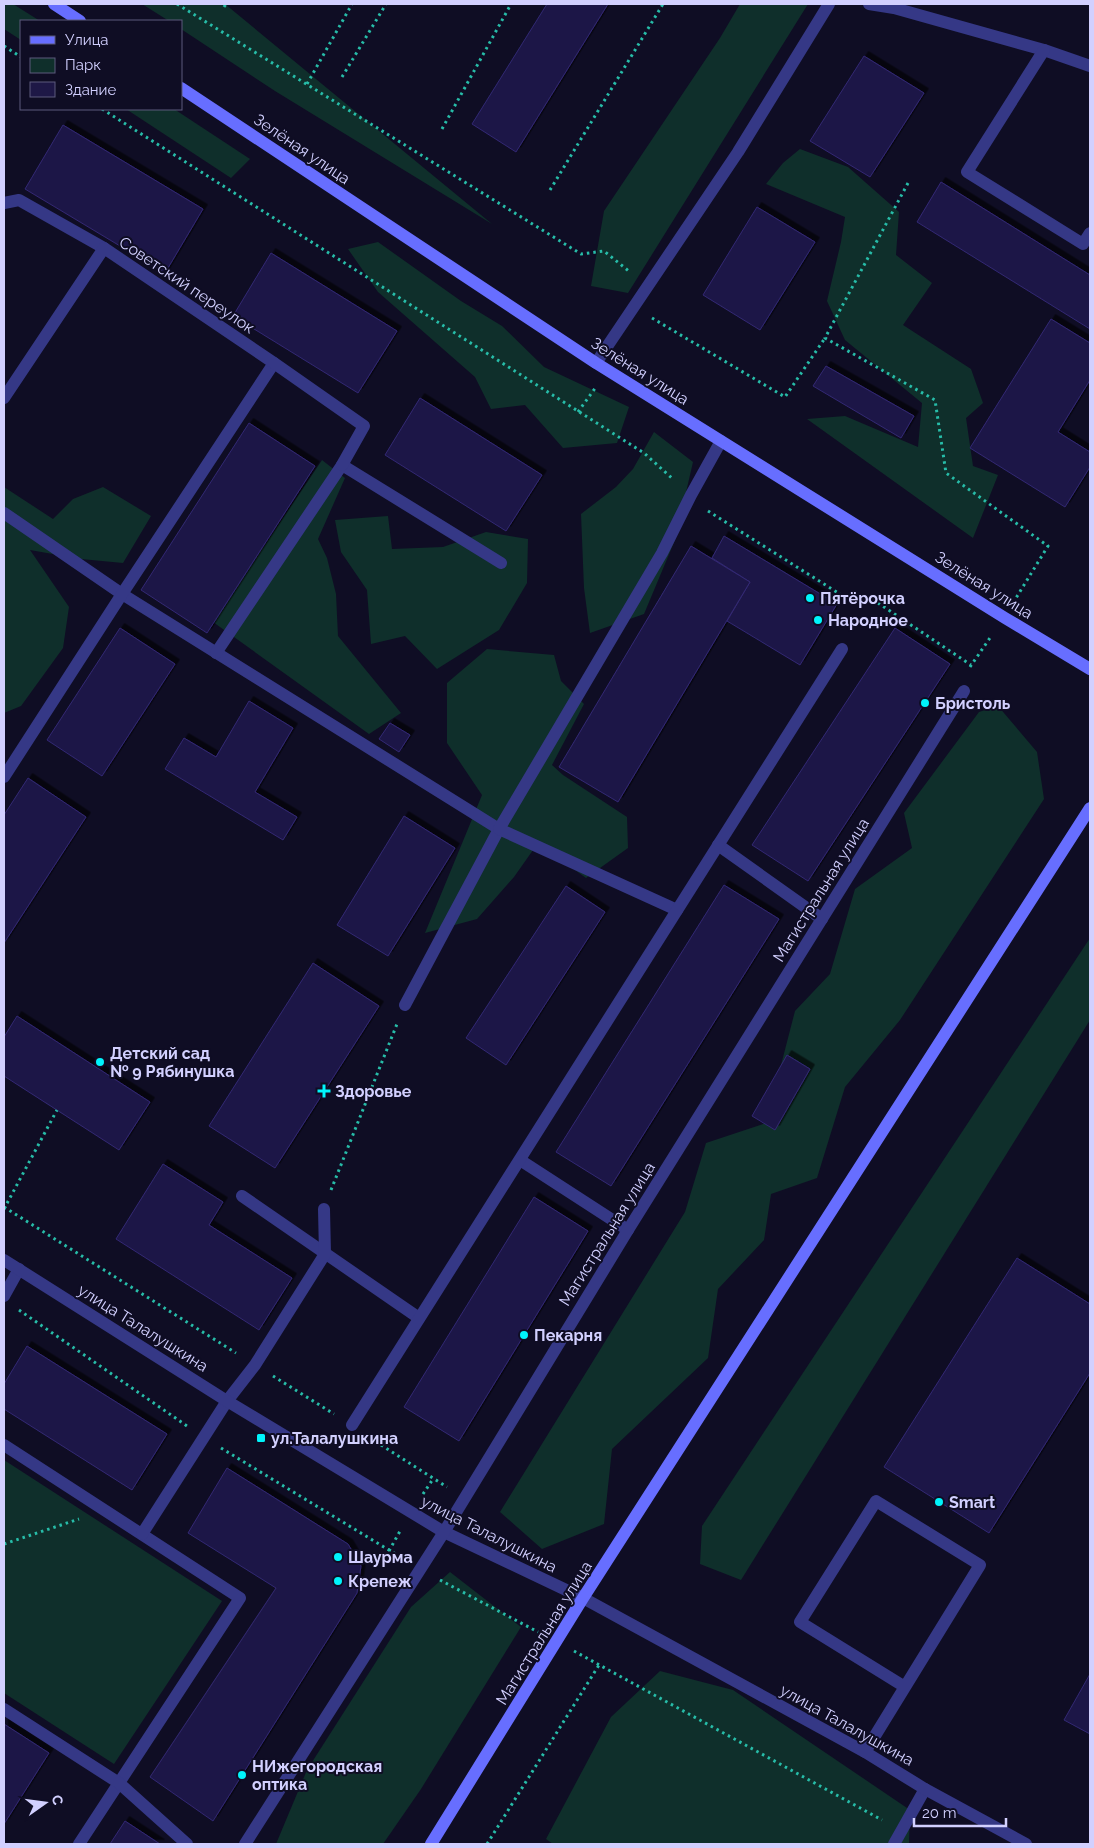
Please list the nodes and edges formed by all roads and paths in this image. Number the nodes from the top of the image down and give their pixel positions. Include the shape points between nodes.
1 (54, 4) edge
2 (177, 4) edge
3 (352, 4) edge
4 (386, 4) edge
5 (511, 4) edge
6 (663, 4) edge
7 (829, 4) edge
8 (869, 4) edge
9 (78, 20) edge
10 (4, 46) edge
11 (1044, 50) junction
12 (20, 56) edge
13 (1090, 66) edge
14 (342, 77) dead end
15 (307, 84) junction
16 (182, 89) edge
17 (104, 110) edge
18 (442, 129) dead end
19 (908, 183) dead end
20 (550, 190) dead end
21 (4, 202) edge
22 (1090, 233) edge
23 (104, 248) junction
24 (634, 308) junction
25 (825, 338) junction
26 (274, 363) junction
27 (596, 363) junction
28 (4, 398) edge
29 (721, 441) junction
30 (342, 465) junction
31 (691, 495) junction
32 (4, 514) edge
33 (501, 563) dead end
34 (122, 594) junction
35 (1005, 618) junction
36 (842, 650) dead end
37 (216, 653) junction
38 (1090, 669) edge
39 (964, 691) dead end
40 (4, 777) edge
41 (1090, 808) edge
42 (499, 829) junction
43 (718, 845) junction
44 (677, 910) junction
45 (822, 919) junction
46 (405, 1005) joint
47 (57, 1110) dead end
48 (520, 1160) junction
49 (242, 1196) dead end
50 (4, 1209) edge
51 (324, 1209) joint
52 (628, 1230) junction
53 (325, 1254) junction
54 (4, 1260) edge
55 (19, 1269) junction
56 (4, 1296) edge
57 (420, 1318) junction
58 (227, 1401) junction
59 (352, 1426) dead end
60 (4, 1445) edge
61 (106, 1510) junction
62 (444, 1532) junction
63 (142, 1534) junction
64 (4, 1544) edge
65 (420, 1569) junction
66 (583, 1598) junction
67 (557, 1642) junction
68 (599, 1664) junction
69 (905, 1687) junction
70 (4, 1708) edge
71 (865, 1752) junction
72 (119, 1783) junction
73 (925, 1789) junction
74 (902, 1831) junction
75 (79, 1844) edge
76 (187, 1844) edge
77 (245, 1844) edge
78 (431, 1844) edge
79 (487, 1844) edge
80 (894, 1844) edge
81 (1026, 1844) edge

1 - 9 main road
2 - 15 path
3 - 15 path
4 - 14 path
5 - 18 path
6 - 20 path
7 - 24 street via 738,152
8 - 11 street
10 - 12 path
11 - 13 street
11 - 22 street via 967,172 1083,244
15 - 24 path via 581,254 604,251 635,277
16 - 27 main road, Зелёная улица
17 - 31 path via 644,453
19 - 25 path
21 - 23 street via 19,200
23 - 26 street, Советский переулок
23 - 28 street, Советский переулок
24 - 25 path via 785,397
24 - 27 street
25 - 35 path via 935,400 946,473 1048,546
26 - 30 street, Советский переулок via 364,426
26 - 34 street
27 - 29 main road, Зелёная улица
29 - 31 street
29 - 35 main road, Зелёная улица
30 - 33 street
30 - 37 street
31 - 35 path via 711,514 843,596 878,602 971,665
31 - 42 street via 662,553
32 - 34 street
34 - 37 street
34 - 40 street
35 - 38 main road, Зелёная улица
36 - 43 street
37 - 42 street
39 - 45 street, Магистральная улица
41 - 66 main road, Магистральная улица
42 - 44 street
42 - 46 street
43 - 44 street
43 - 45 street
44 - 48 street
45 - 52 street, Магистральная улица
46 - 51 path
47 - 50 path
48 - 52 street
48 - 57 street
49 - 53 street
51 - 53 street
52 - 62 street, Магистральная улица
53 - 57 street
53 - 58 street via 255,1365
54 - 55 street, улица Талалушкина
55 - 56 street
55 - 58 street, улица Талалушкина
57 - 59 street
58 - 62 street, улица Талалушкина
58 - 63 street
60 - 61 street
61 - 63 street
61 - 64 path
62 - 65 street, Магистральная улица
62 - 66 street, улица Талалушкина
63 - 72 street via 240,1598
65 - 67 path
65 - 77 street, Магистральная улица
66 - 67 main road, Магистральная улица
66 - 71 street, улица Талалушкина
67 - 68 path
67 - 78 main road, Магистральная улица
68 - 74 path
68 - 79 path
69 - 69 street via 800,1622 876,1501 980,1565
69 - 71 street
70 - 72 street
71 - 73 street, улица Талалушкина
72 - 75 street
72 - 76 street
73 - 74 street
73 - 81 street, улица Талалушкина
74 - 80 street

